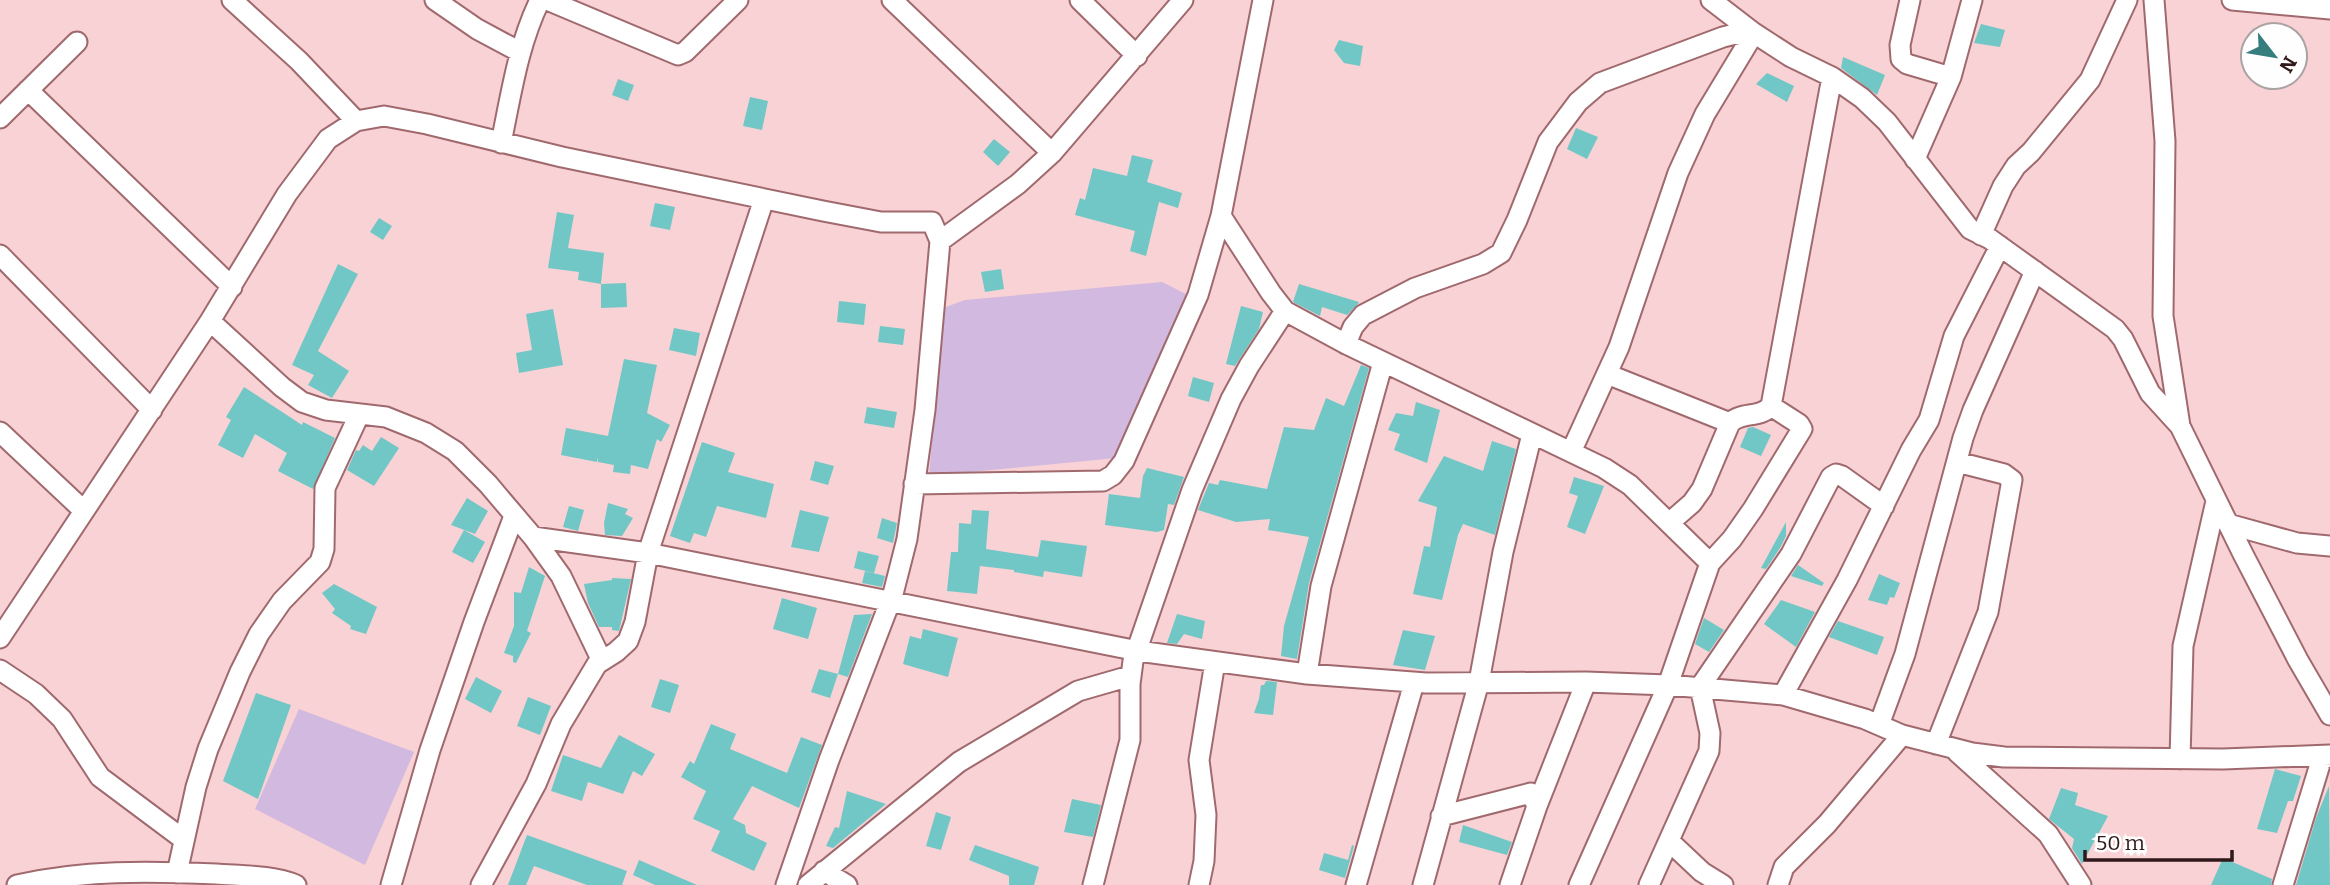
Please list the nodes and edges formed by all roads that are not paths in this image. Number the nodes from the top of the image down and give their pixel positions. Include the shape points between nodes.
1 (232, 0) edge
2 (435, 0) edge
3 (540, 0) edge
4 (547, 0) edge
5 (738, 0) edge
6 (892, 0) edge
7 (1080, 0) edge
8 (1183, 0) edge
9 (1263, 0) edge
10 (1711, 0) edge
11 (1910, 0) edge
12 (1972, 0) edge
13 (2127, 0) edge
14 (2154, 0) edge
15 (2232, 0) edge
16 (2330, 9) edge
17 (1753, 36) junction
18 (77, 42) dead end
19 (520, 52) junction
20 (1137, 56) junction
21 (1832, 77) junction
22 (1951, 77) junction
23 (28, 90) junction
24 (4, 108) edge
25 (356, 121) junction
26 (501, 143) junction
27 (1052, 153) junction
28 (1915, 159) junction
29 (764, 198) junction
30 (1220, 216) junction
31 (1981, 235) junction
32 (940, 241) junction
33 (2000, 246) junction
34 (0, 255) edge
35 (2035, 271) junction
36 (232, 287) junction
37 (1285, 311) junction
38 (210, 321) junction
39 (1346, 344) junction
40 (1383, 362) junction
41 (1607, 374) junction
42 (1771, 407) junction
43 (152, 410) junction
44 (359, 415) junction
45 (1730, 423) junction
46 (2180, 426) junction
47 (0, 432) edge
48 (1532, 434) junction
49 (1571, 452) junction
50 (1957, 462) junction
51 (914, 484) junction
52 (2216, 501) junction
53 (1884, 506) junction
54 (83, 510) junction
55 (514, 516) junction
56 (1669, 523) junction
57 (2228, 524) junction
58 (533, 537) junction
59 (2330, 546) edge
60 (648, 553) junction
61 (1710, 563) junction
62 (890, 603) junction
63 (0, 638) edge
64 (1138, 651) junction
65 (602, 661) junction
66 (1215, 662) junction
67 (0, 670) edge
68 (1307, 674) junction
69 (1130, 676) junction
70 (1414, 682) junction
71 (1479, 682) junction
72 (1586, 682) junction
73 (1668, 685) junction
74 (1700, 687) junction
75 (1783, 695) junction
76 (2330, 715) edge
77 (1880, 725) junction
78 (1902, 736) junction
79 (1945, 746) junction
80 (2329, 755) edge
81 (2180, 759) junction
82 (1537, 806) junction
83 (1441, 816) junction
84 (183, 839) junction
85 (1668, 841) junction
86 (824, 871) junction
87 (177, 873) junction
88 (1514, 884) edge
89 (17, 885) edge
90 (296, 885) edge
91 (391, 885) edge
92 (481, 885) edge
93 (786, 885) edge
94 (808, 885) edge
95 (847, 885) edge
96 (1093, 885) edge
97 (1199, 885) edge
98 (1356, 885) edge
99 (1423, 885) edge
100 (1579, 885) edge
101 (1649, 885) edge
102 (1721, 885) edge
103 (1778, 885) edge
104 (2081, 885) edge
105 (2283, 885) edge

1 - 25 street
2 - 19 street
3 - 19 street
4 - 5 street via 678,55
6 - 27 street
7 - 20 street
8 - 20 street
9 - 30 street
10 - 17 street
11 - 22 street via 1899,45 1901,59
12 - 22 street
13 - 31 street via 2090,80 2016,166
14 - 46 street via 2165,141 2163,316
15 - 16 street
17 - 21 street
17 - 39 street via 1723,37 1600,83 1578,102 1548,142 1501,253 1363,315
17 - 41 street via 1705,114 1678,173
18 - 23 street
19 - 26 street
20 - 27 street
21 - 28 street via 1887,122
21 - 42 street
22 - 28 street
23 - 24 street
23 - 36 street
25 - 26 street via 384,116
25 - 36 street via 328,139 287,194
26 - 29 street
27 - 32 street
28 - 31 street via 1961,219
29 - 32 street via 881,222 932,222
29 - 60 street
30 - 37 street
30 - 51 street via 1198,295 1124,461 1113,475 1103,481
31 - 33 street
32 - 51 street
33 - 35 street
33 - 53 street via 1954,336 1929,420
34 - 43 street
35 - 46 street via 2115,329 2150,393
35 - 50 street via 1973,410
36 - 38 street
37 - 39 street
37 - 64 street via 1231,399 1206,456
38 - 43 street
38 - 44 street via 302,402
39 - 40 street
40 - 48 street
40 - 68 street via 1321,586
41 - 45 street
41 - 49 street
42 - 45 street via 1760,414 1737,416
42 - 61 street via 1802,429 1753,509
43 - 54 street
44 - 55 street via 386,417 455,451
44 - 84 street via 325,488 320,562 282,601 240,672 208,750
45 - 56 street via 1702,489
46 - 52 street
47 - 54 street
48 - 49 street
48 - 71 street via 1503,552
49 - 56 street via 1630,485
50 - 77 street via 1905,654
50 - 79 street via 2012,480 1988,612
51 - 62 street via 908,539
52 - 57 street
52 - 81 street via 2183,646
53 - 74 street via 1842,476 1831,477 1791,554
53 - 75 street
54 - 63 street
55 - 58 street
55 - 91 street via 430,750
56 - 61 street
57 - 59 street via 2297,543
57 - 76 street
58 - 60 street
58 - 65 street via 561,576
60 - 62 street
60 - 65 street via 628,641
61 - 73 street
62 - 64 street
62 - 93 street
64 - 66 street
64 - 69 street
65 - 92 street via 561,724 536,784
66 - 68 street
66 - 97 street via 1199,760 1206,815
67 - 84 street via 62,719 100,777
68 - 70 street
69 - 86 street via 1078,691 959,762
69 - 96 street via 1130,740
70 - 71 street
70 - 98 street
71 - 72 street
71 - 83 street
72 - 73 street
72 - 82 street
73 - 74 street
73 - 100 street
74 - 75 street
74 - 85 street via 1709,751
75 - 77 street
77 - 78 street
78 - 79 street
78 - 103 street via 1784,867
79 - 81 street via 2004,757
79 - 104 street via 2048,834
80 - 81 street
80 - 105 street via 2321,761
82 - 83 street via 1531,793
82 - 88 street
83 - 99 street
84 - 87 street
85 - 101 street
85 - 102 street
86 - 94 street
86 - 95 street
87 - 89 street via 95,873
87 - 90 street

